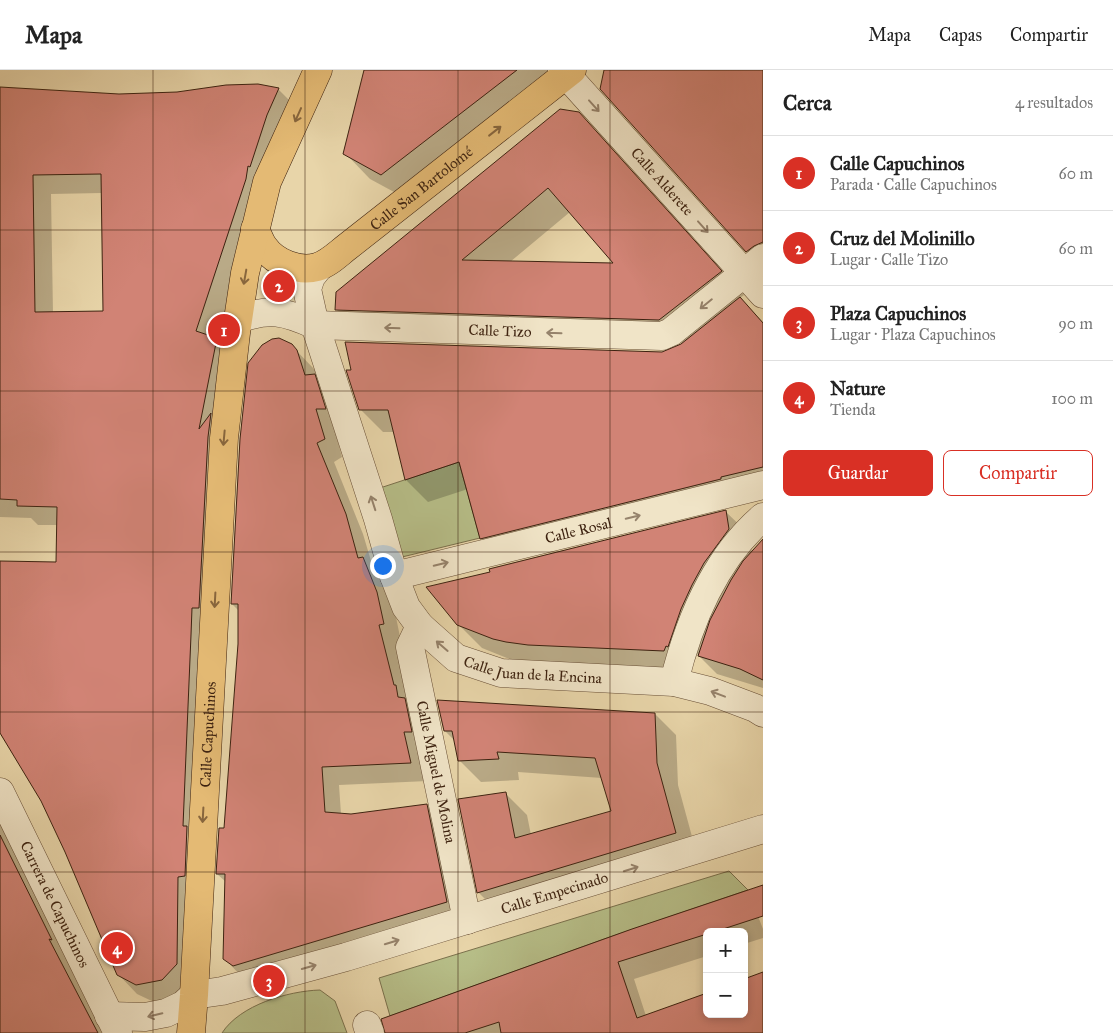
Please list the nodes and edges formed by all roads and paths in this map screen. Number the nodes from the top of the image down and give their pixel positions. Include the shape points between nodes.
1 (318, 70) edge
2 (567, 72) edge
3 (255, 229) junction
4 (754, 266) edge
5 (319, 267) junction
6 (763, 294) edge
7 (238, 319) junction
8 (315, 325) junction
9 (763, 485) edge
10 (763, 517) edge
11 (394, 576) junction
12 (420, 626) junction
13 (674, 682) junction
14 (763, 713) edge
15 (0, 792) edge
16 (763, 829) edge
17 (467, 920) junction
18 (194, 995) junction
19 (114, 1025) edge
20 (191, 1033) edge

1 -> 3 main road, Calle Capuchinos via 267,182
2 -> 4 street, Calle Alderete
5 -> 2 main road, Calle San Bartolomé
3 - 5 main road via 271,255 292,267
3 -> 7 main road, Calle Capuchinos
4 - 6 street, Calle Alderete
4 -> 8 street, Calle Tizo via 662,336
5 - 8 street, Calle San Bartolomé via 307,289
7 - 8 street, Calle Tizo via 258,312 277,312
7 -> 18 main road, Calle Capuchinos via 224,438
11 -> 8 street, Calle Juan de la Encina
11 -> 9 street, Calle Rosal
10 - 13 street via 747,531 710,582 693,618
11 - 12 street, Calle Juan de la Encina via 406,606
13 -> 12 street, Calle Juan de la Encina via 501,673 456,658
12 - 17 street, Calle Miguel de Molina via 410,647
14 -> 13 street, Calle Juan de la Encina via 710,691
15 - 19 street, Carrera de Capuchinos
17 -> 16 street, Calle Empecinado
18 -> 17 street, Calle Empecinado via 222,991
18 -> 19 street via 166,1013
18 - 20 main road, Calle Capuchinos

